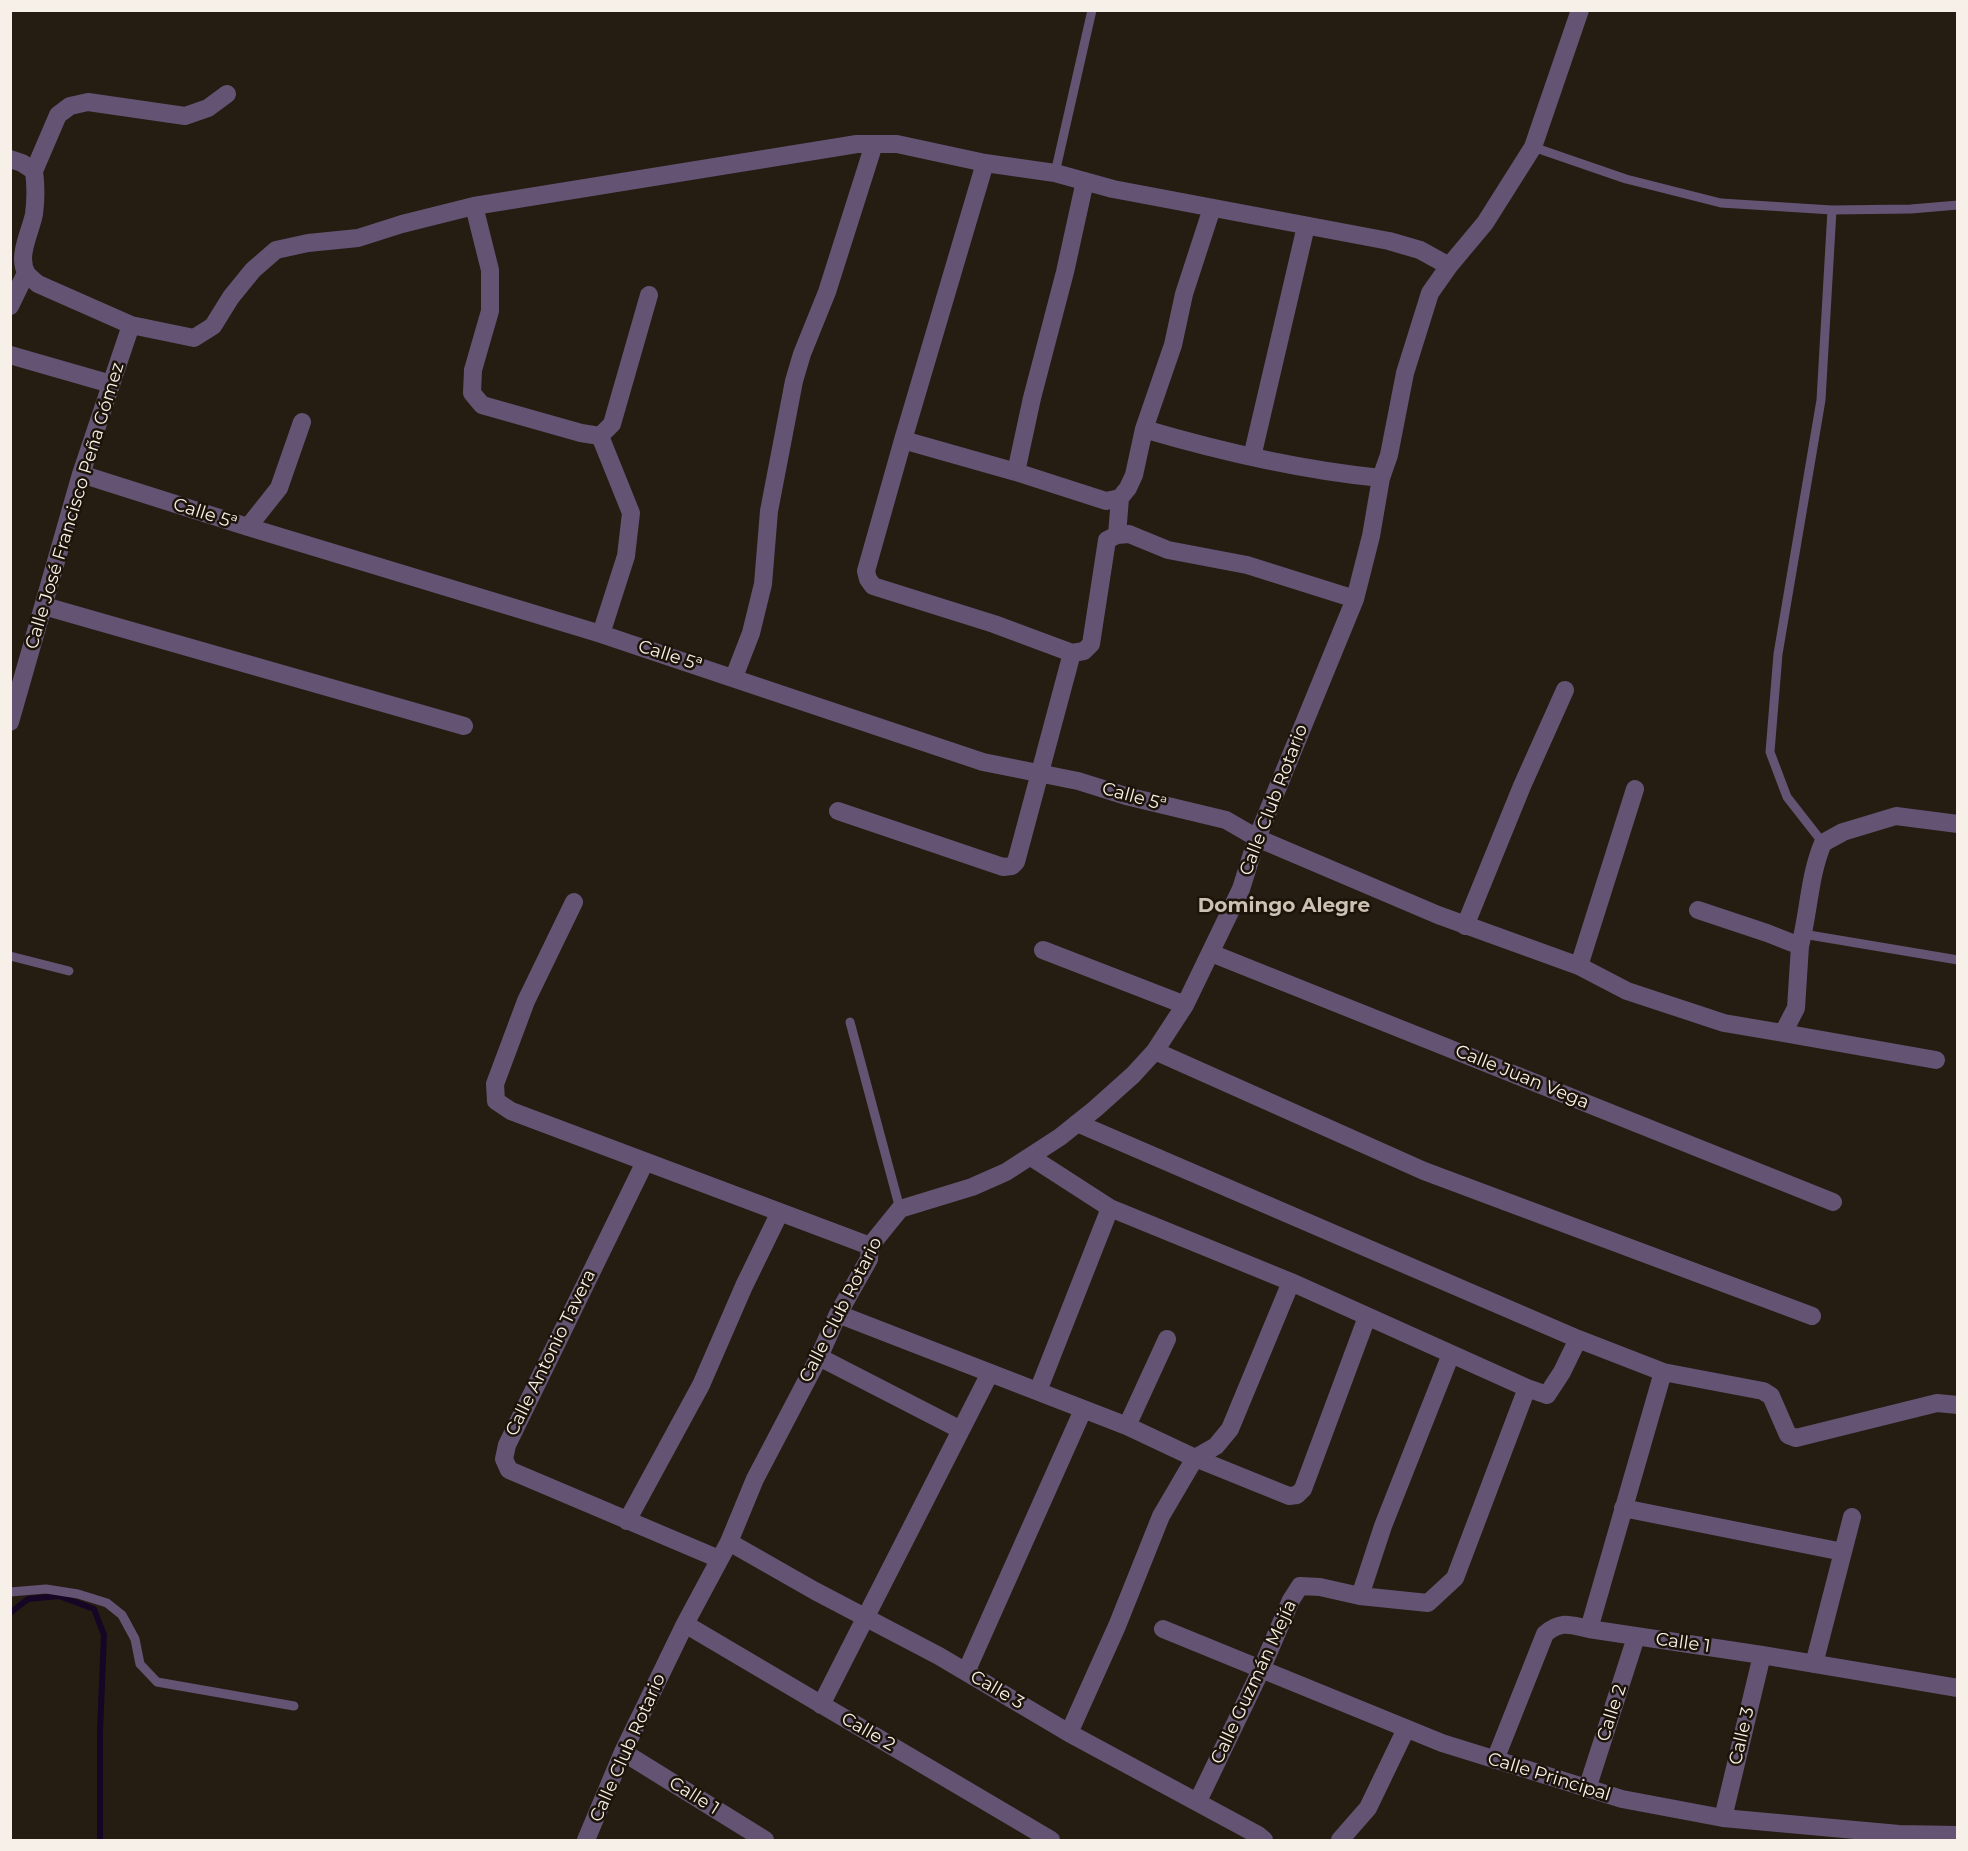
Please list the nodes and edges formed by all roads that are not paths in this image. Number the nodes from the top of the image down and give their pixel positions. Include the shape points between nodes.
1 (1092, 10) edge
2 (1580, 10) edge
3 (227, 94) dead end
4 (874, 144) junction
5 (1533, 147) junction
6 (10, 159) edge
7 (985, 163) junction
8 (34, 171) junction
9 (1055, 173) junction
10 (1085, 181) junction
11 (1958, 205) edge
12 (474, 206) junction
13 (1212, 208) junction
14 (1832, 210) junction
15 (1306, 226) junction
16 (1449, 266) junction
17 (26, 273) junction
18 (649, 295) dead end
19 (10, 306) edge
20 (131, 325) junction
21 (10, 355) edge
22 (111, 384) junction
23 (302, 423) dead end
24 (1144, 429) junction
25 (600, 436) junction
26 (903, 440) junction
27 (1252, 457) junction
28 (1016, 472) junction
29 (81, 474) junction
30 (1381, 478) junction
31 (1120, 498) junction
32 (248, 527) junction
33 (1117, 535) junction
34 (1355, 599) junction
35 (44, 606) junction
36 (601, 634) junction
37 (1072, 653) junction
38 (734, 677) junction
39 (1565, 690) dead end
40 (10, 722) edge
41 (464, 726) dead end
42 (1038, 773) junction
43 (1635, 789) dead end
44 (838, 811) dead end
45 (1958, 825) edge
46 (1257, 838) junction
47 (1823, 843) junction
48 (574, 902) dead end
49 (1698, 910) dead end
50 (1465, 926) junction
51 (1801, 940) junction
52 (1043, 950) dead end
53 (1211, 953) junction
54 (10, 956) edge
55 (1958, 960) edge
56 (1579, 966) junction
57 (69, 971) dead end
58 (1185, 1005) junction
59 (850, 1022) dead end
60 (1783, 1033) junction
61 (1155, 1051) junction
62 (1936, 1060) dead end
63 (1077, 1123) junction
64 (1031, 1157) junction
65 (645, 1162) junction
66 (1833, 1202) dead end
67 (1110, 1208) junction
68 (900, 1209) junction
69 (780, 1212) junction
70 (870, 1246) junction
71 (1291, 1282) junction
72 (838, 1314) junction
73 (1812, 1316) dead end
74 (1367, 1317) junction
75 (1167, 1339) dead end
76 (1578, 1339) junction
77 (1451, 1354) junction
78 (819, 1357) junction
79 (1663, 1372) junction
80 (990, 1373) junction
81 (1527, 1388) junction
82 (1038, 1391) junction
83 (1958, 1405) edge
84 (1083, 1410) junction
85 (1126, 1426) junction
86 (962, 1430) junction
87 (1195, 1458) junction
88 (1623, 1508) junction
89 (1852, 1517) dead end
90 (627, 1521) junction
91 (729, 1542) junction
92 (1843, 1552) junction
93 (719, 1559) junction
94 (10, 1592) edge
95 (1360, 1596) junction
96 (867, 1618) junction
97 (685, 1624) junction
98 (1163, 1629) dead end
99 (1589, 1629) junction
100 (1636, 1637) junction
101 (1762, 1655) junction
102 (1814, 1664) junction
103 (1261, 1670) junction
104 (966, 1672) junction
105 (1958, 1688) edge
106 (821, 1705) junction
107 (294, 1706) dead end
108 (1406, 1729) junction
109 (1069, 1733) junction
110 (623, 1752) junction
111 (1495, 1760) junction
112 (1587, 1789) junction
113 (1198, 1801) junction
114 (1723, 1818) junction
115 (1958, 1835) edge
116 (586, 1840) edge
117 (765, 1840) edge
118 (1051, 1840) edge
119 (1264, 1840) edge
120 (1340, 1840) edge

1 - 9 lane
2 - 5 street, Calle Club Rotario
3 - 8 street via 208,108 185,116 88,102 70,106 58,115
4 - 7 street via 897,144
4 - 12 street via 808,151
4 - 38 street via 794,381 769,511 763,584 751,633
5 - 14 lane via 1626,179 1720,203
5 - 16 street, Calle Club Rotario via 1485,223
6 - 8 street
7 - 9 street
7 - 26 street
8 - 17 street via 37,187 25,245
9 - 10 street
10 - 13 street
10 - 28 street
11 - 14 lane
12 - 20 street via 358,238 276,250 253,270 213,326 194,338
12 - 25 street via 490,270 490,311 472,370 472,393 482,405
13 - 15 street
13 - 24 street via 1184,294 1173,345
14 - 47 lane via 1821,400 1778,654 1770,752 1787,797
15 - 16 street via 1389,241 1420,250
15 - 27 street
16 - 30 street, Calle Club Rotario via 1430,293 1405,373
17 - 19 street
17 - 20 street via 38,284
18 - 25 street via 612,424
20 - 22 street, Calle José Francisco Peña Gómez
21 - 22 street
22 - 29 street, Calle José Francisco Peña Gómez
23 - 32 street via 279,488
24 - 27 street
24 - 31 street via 1134,475
25 - 36 street via 631,513 626,556
26 - 28 street
26 - 37 street via 866,571 873,586
27 - 30 street
28 - 31 street via 1106,501
29 - 32 street, Calle 5ª
29 - 35 street, Calle José Francisco Peña Gómez
30 - 34 street, Calle Club Rotario
31 - 33 street
32 - 36 street, Calle 5ª
33 - 34 street via 1129,534 1168,550 1247,565
33 - 37 street via 1107,540 1091,644 1084,651
34 - 46 street, Calle Club Rotario
35 - 40 street, Calle José Francisco Peña Gómez
35 - 41 street
36 - 38 street, Calle 5ª
37 - 42 street
38 - 42 street, Calle 5ª via 983,762
39 - 50 street
42 - 44 street via 1012,866 1003,867
42 - 46 street, Calle 5ª via 1226,820
43 - 56 street
45 - 47 street via 1896,816 1843,832
46 - 50 street, Calle 5ª
46 - 53 street, Calle Club Rotario via 1241,889
47 - 51 street via 1813,872
48 - 65 street via 526,1001 495,1084 496,1101 511,1111
49 - 51 street
50 - 56 street, Calle 5ª
51 - 55 lane
51 - 60 street via 1796,1008
52 - 58 street
53 - 58 street, Calle Club Rotario
53 - 66 street, Calle Juan Vega
54 - 57 lane
56 - 60 street, Calle 5ª via 1627,991 1724,1023
58 - 61 street, Calle Club Rotario
59 - 68 lane
60 - 62 street, Calle 5ª
61 - 63 street, Calle Club Rotario
61 - 73 street via 1424,1171
63 - 64 street, Calle Club Rotario
63 - 76 street
64 - 67 street
64 - 68 street, Calle Club Rotario via 972,1186
65 - 69 street
65 - 90 street, Calle Antonio Tavera via 504,1458 509,1470
67 - 71 street
67 - 82 street
68 - 70 street, Calle Club Rotario
69 - 70 street
69 - 90 street via 701,1385
70 - 72 street, Calle Club Rotario via 869,1259
71 - 74 street
71 - 87 street via 1230,1429 1216,1446
72 - 78 street, Calle Club Rotario
72 - 80 street
74 - 77 street
74 - 87 street via 1303,1489 1297,1495 1289,1496
75 - 85 street
76 - 79 street
76 - 81 street via 1547,1395
77 - 81 street
77 - 95 street via 1383,1526
78 - 86 street
78 - 91 street, Calle Club Rotario via 755,1479
79 - 83 street via 1763,1391 1771,1396 1788,1435 1796,1438 1937,1403
79 - 88 street
80 - 82 street
80 - 86 street
81 - 95 street via 1455,1578 1428,1603
82 - 84 street
84 - 85 street
84 - 104 street
85 - 87 street
86 - 96 street
87 - 109 street via 1161,1516
88 - 92 street
88 - 99 street
89 - 92 street
90 - 93 street, Calle Antonio Tavera
91 - 93 street, Calle Club Rotario
91 - 96 street, Calle 3
92 - 102 street
93 - 97 street, Calle Club Rotario
94 - 107 lane via 46,1589 107,1603 122,1615 135,1639 140,1664 157,1682
95 - 103 street, Calle Guzmán Mejía via 1300,1586
96 - 104 street, Calle 3
96 - 106 street
97 - 106 street, Calle 2
97 - 110 street, Calle Club Rotario
98 - 103 street, Calle Principal
99 - 100 street, Calle 1
99 - 111 street, Calle 1 via 1555,1625 1545,1634
100 - 101 street, Calle 1
100 - 112 street, Calle 2
101 - 102 street, Calle 1
101 - 114 street, Calle 3
102 - 105 street, Calle 1
103 - 108 street, Calle Principal
103 - 113 street, Calle Guzmán Mejía
104 - 109 street, Calle 3
106 - 118 street, Calle 2
108 - 111 street, Calle Principal
108 - 120 street via 1368,1808
109 - 113 street, Calle 3
110 - 116 street, Calle Club Rotario
110 - 117 street, Calle 1
111 - 112 street, Calle Principal
112 - 114 street, Calle Principal via 1622,1800
113 - 119 street, Calle 3
114 - 115 street, Calle Principal via 1899,1834

